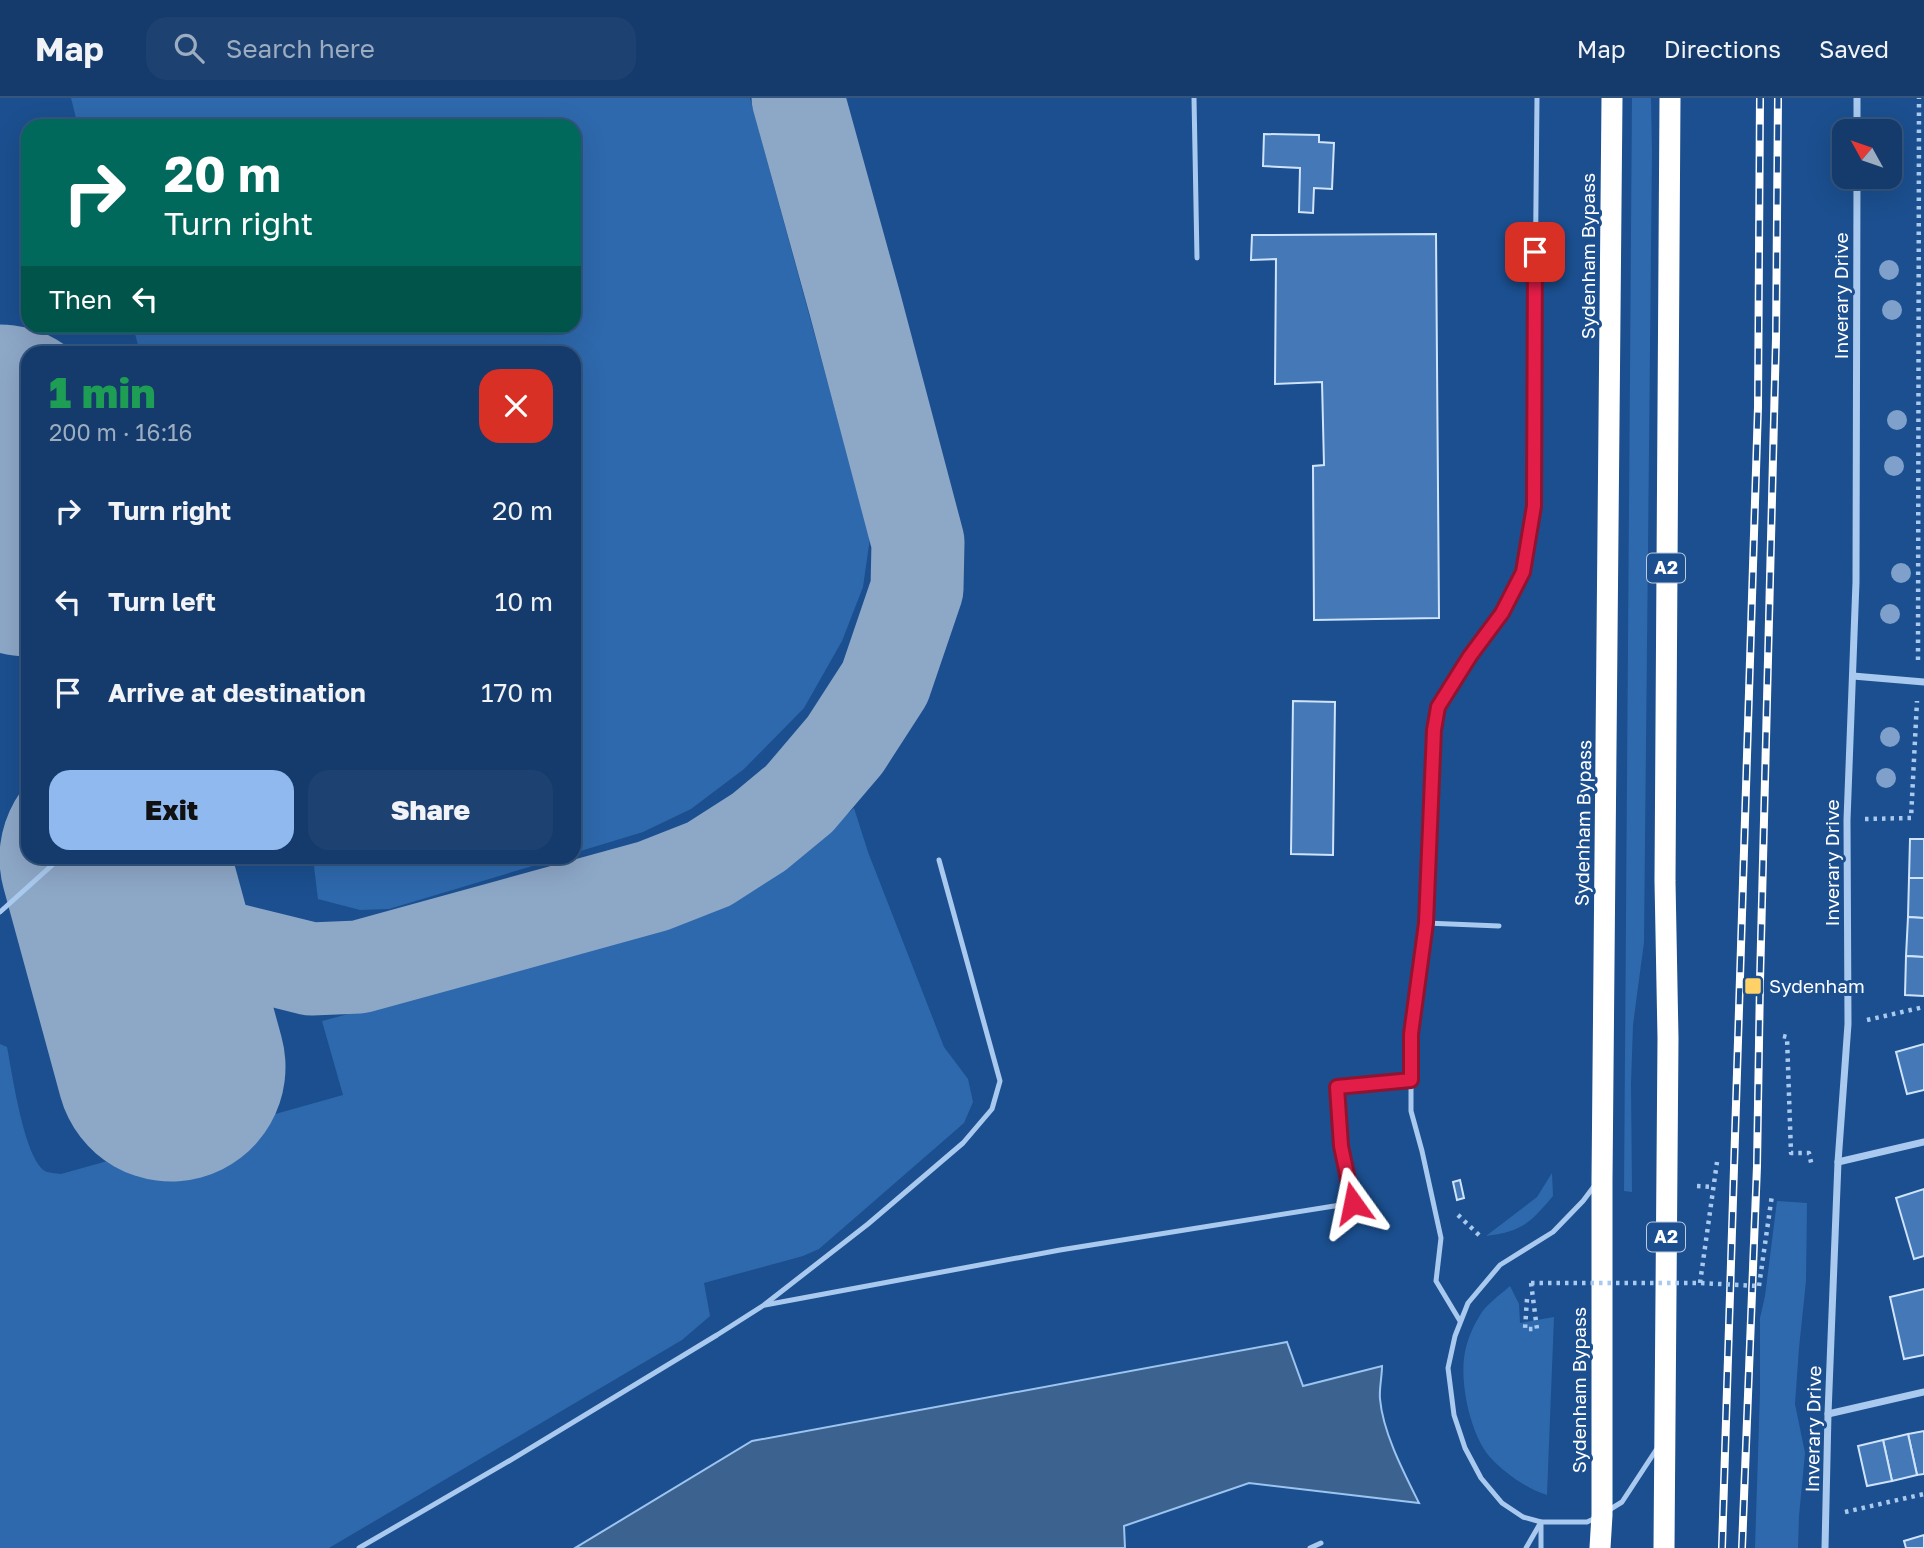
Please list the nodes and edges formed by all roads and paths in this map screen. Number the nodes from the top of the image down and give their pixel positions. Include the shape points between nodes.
1 (1194, 98) edge
2 (1537, 98) edge
3 (1612, 98) edge
4 (1670, 98) edge
5 (1857, 98) edge
6 (1919, 98) edge
7 (1857, 119) edge
8 (1857, 189) edge
9 (1197, 257) dead end
10 (1921, 424) edge
11 (1853, 676) junction
12 (1921, 682) edge
13 (1847, 820) junction
14 (939, 860) dead end
15 (54, 864) edge
16 (0, 912) edge
17 (1426, 923) junction
18 (1499, 926) dead end
19 (1924, 1007) edge
20 (1848, 1024) junction
21 (1783, 1036) dead end
22 (1411, 1080) junction
23 (1924, 1142) edge
24 (1838, 1161) junction
25 (1717, 1162) dead end
26 (1812, 1167) dead end
27 (1602, 1175) junction
28 (1697, 1186) dead end
29 (1714, 1187) junction
30 (1772, 1195) dead end
31 (1457, 1214) dead end
32 (1479, 1236) dead end
33 (1700, 1283) junction
34 (1527, 1298) dead end
35 (764, 1305) junction
36 (1460, 1321) junction
37 (1924, 1392) edge
38 (1828, 1413) junction
39 (1666, 1436) junction
40 (1924, 1494) edge
41 (1602, 1515) junction
42 (1827, 1516) junction
43 (1541, 1522) junction
44 (1321, 1543) dead end
45 (359, 1548) edge
46 (1310, 1548) edge
47 (1526, 1548) edge
48 (1541, 1548) edge
49 (1600, 1548) edge
50 (1664, 1548) edge
51 (1825, 1548) edge

1 - 9 lane
2 - 17 lane via 1534,506 1523,572 1502,613 1438,707
3 - 27 highway, Sydenham Bypass
4 - 39 highway, A2
5 - 7 street
6 - 10 path
8 - 11 street, Inverary Drive
10 - 12 path
11 - 12 street
11 - 13 street, Inverary Drive
12 - 13 path via 1911,818
13 - 20 street, Inverary Drive
14 - 35 lane via 1000,1081 992,1109 962,1143 900,1197
15 - 16 lane
17 - 18 lane
17 - 22 lane via 1411,1034
19 - 20 path
20 - 24 street, Inverary Drive
21 - 26 path via 1787,1037 1791,1153 1809,1153
22 - 35 lane via 1337,1087 1341,1146 1353,1203 1060,1250
22 - 36 lane via 1411,1111 1441,1238 1436,1281
23 - 24 street
24 - 38 street, Inverary Drive
25 - 29 path
27 - 36 lane via 1553,1232 1500,1265 1468,1303
27 - 41 highway, Sydenham Bypass
28 - 29 path
29 - 33 path
30 - 33 path, bridge via 1759,1286
31 - 32 path
33 - 34 path, bridge via 1531,1283 1537,1329 1525,1329
35 - 45 lane
36 - 43 lane via 1448,1368 1454,1415 1465,1448 1502,1503
37 - 38 street
38 - 42 street, Inverary Drive
39 - 41 lane via 1622,1502
39 - 50 highway, A2
40 - 42 path
41 - 43 lane via 1587,1522
41 - 49 highway, Sydenham Bypass
42 - 51 street, Inverary Drive
43 - 47 lane
43 - 48 lane
44 - 46 lane

